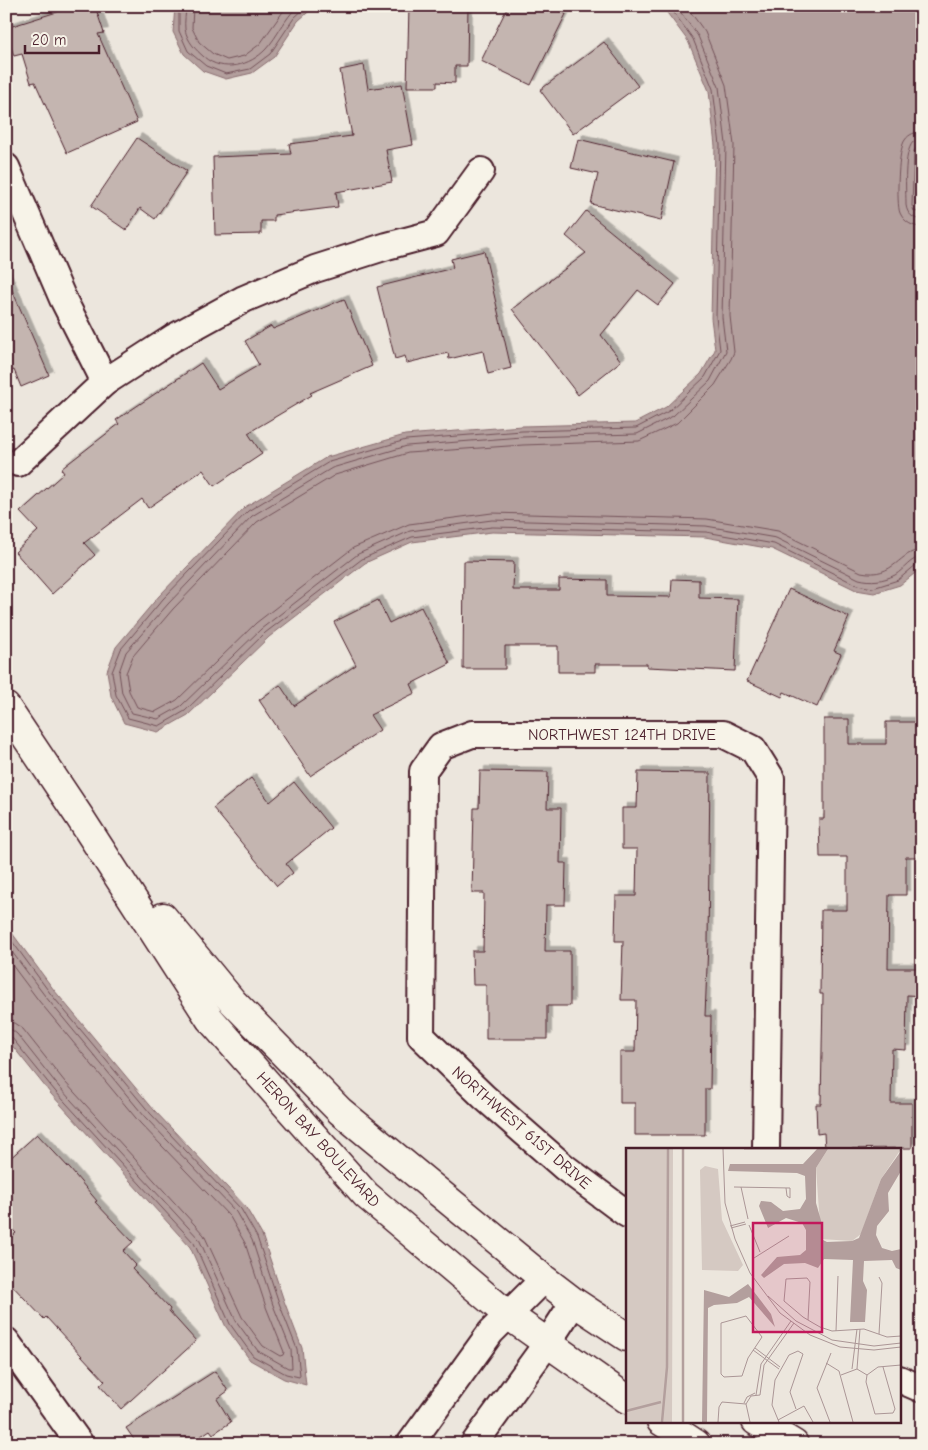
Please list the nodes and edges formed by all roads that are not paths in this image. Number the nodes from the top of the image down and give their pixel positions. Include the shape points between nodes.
1 (6, 167) edge
2 (481, 171) dead end
3 (105, 382) junction
4 (18, 462) dead end
5 (6, 708) edge
6 (79, 816) junction
7 (421, 1036) joint
8 (766, 1148) edge
9 (626, 1213) edge
10 (544, 1279) junction
11 (574, 1302) junction
12 (508, 1315) junction
13 (626, 1336) edge
14 (6, 1342) edge
15 (548, 1342) junction
16 (900, 1379) edge
17 (922, 1389) edge
18 (626, 1398) edge
19 (663, 1422) edge
20 (758, 1422) edge
21 (80, 1444) edge
22 (410, 1444) edge
23 (474, 1444) edge
24 (696, 1444) edge
25 (794, 1444) edge

1 - 3 street via 63,298
2 - 3 street via 436,233 315,269 244,298
3 - 4 street
5 - 6 street, HERON BAY BOULEVARD
6 - 10 street, HERON BAY BOULEVARD via 232,1001 340,1110
6 - 12 street, HERON BAY BOULEVARD via 210,1019 366,1195
7 - 8 street, NORTHWEST 124TH DRIVE via 423,771 440,746 472,734 723,734 753,749 771,778
7 - 9 street, NORTHWEST 61ST DRIVE via 564,1167
10 - 11 street, HERON BAY BOULEVARD
10 - 12 street
11 - 13 street, HERON BAY BOULEVARD
11 - 15 street
12 - 15 street, HERON BAY BOULEVARD
12 - 22 street via 491,1332
14 - 21 street
15 - 18 street, HERON BAY BOULEVARD
15 - 23 street
16 - 17 street
19 - 24 street
20 - 25 street

